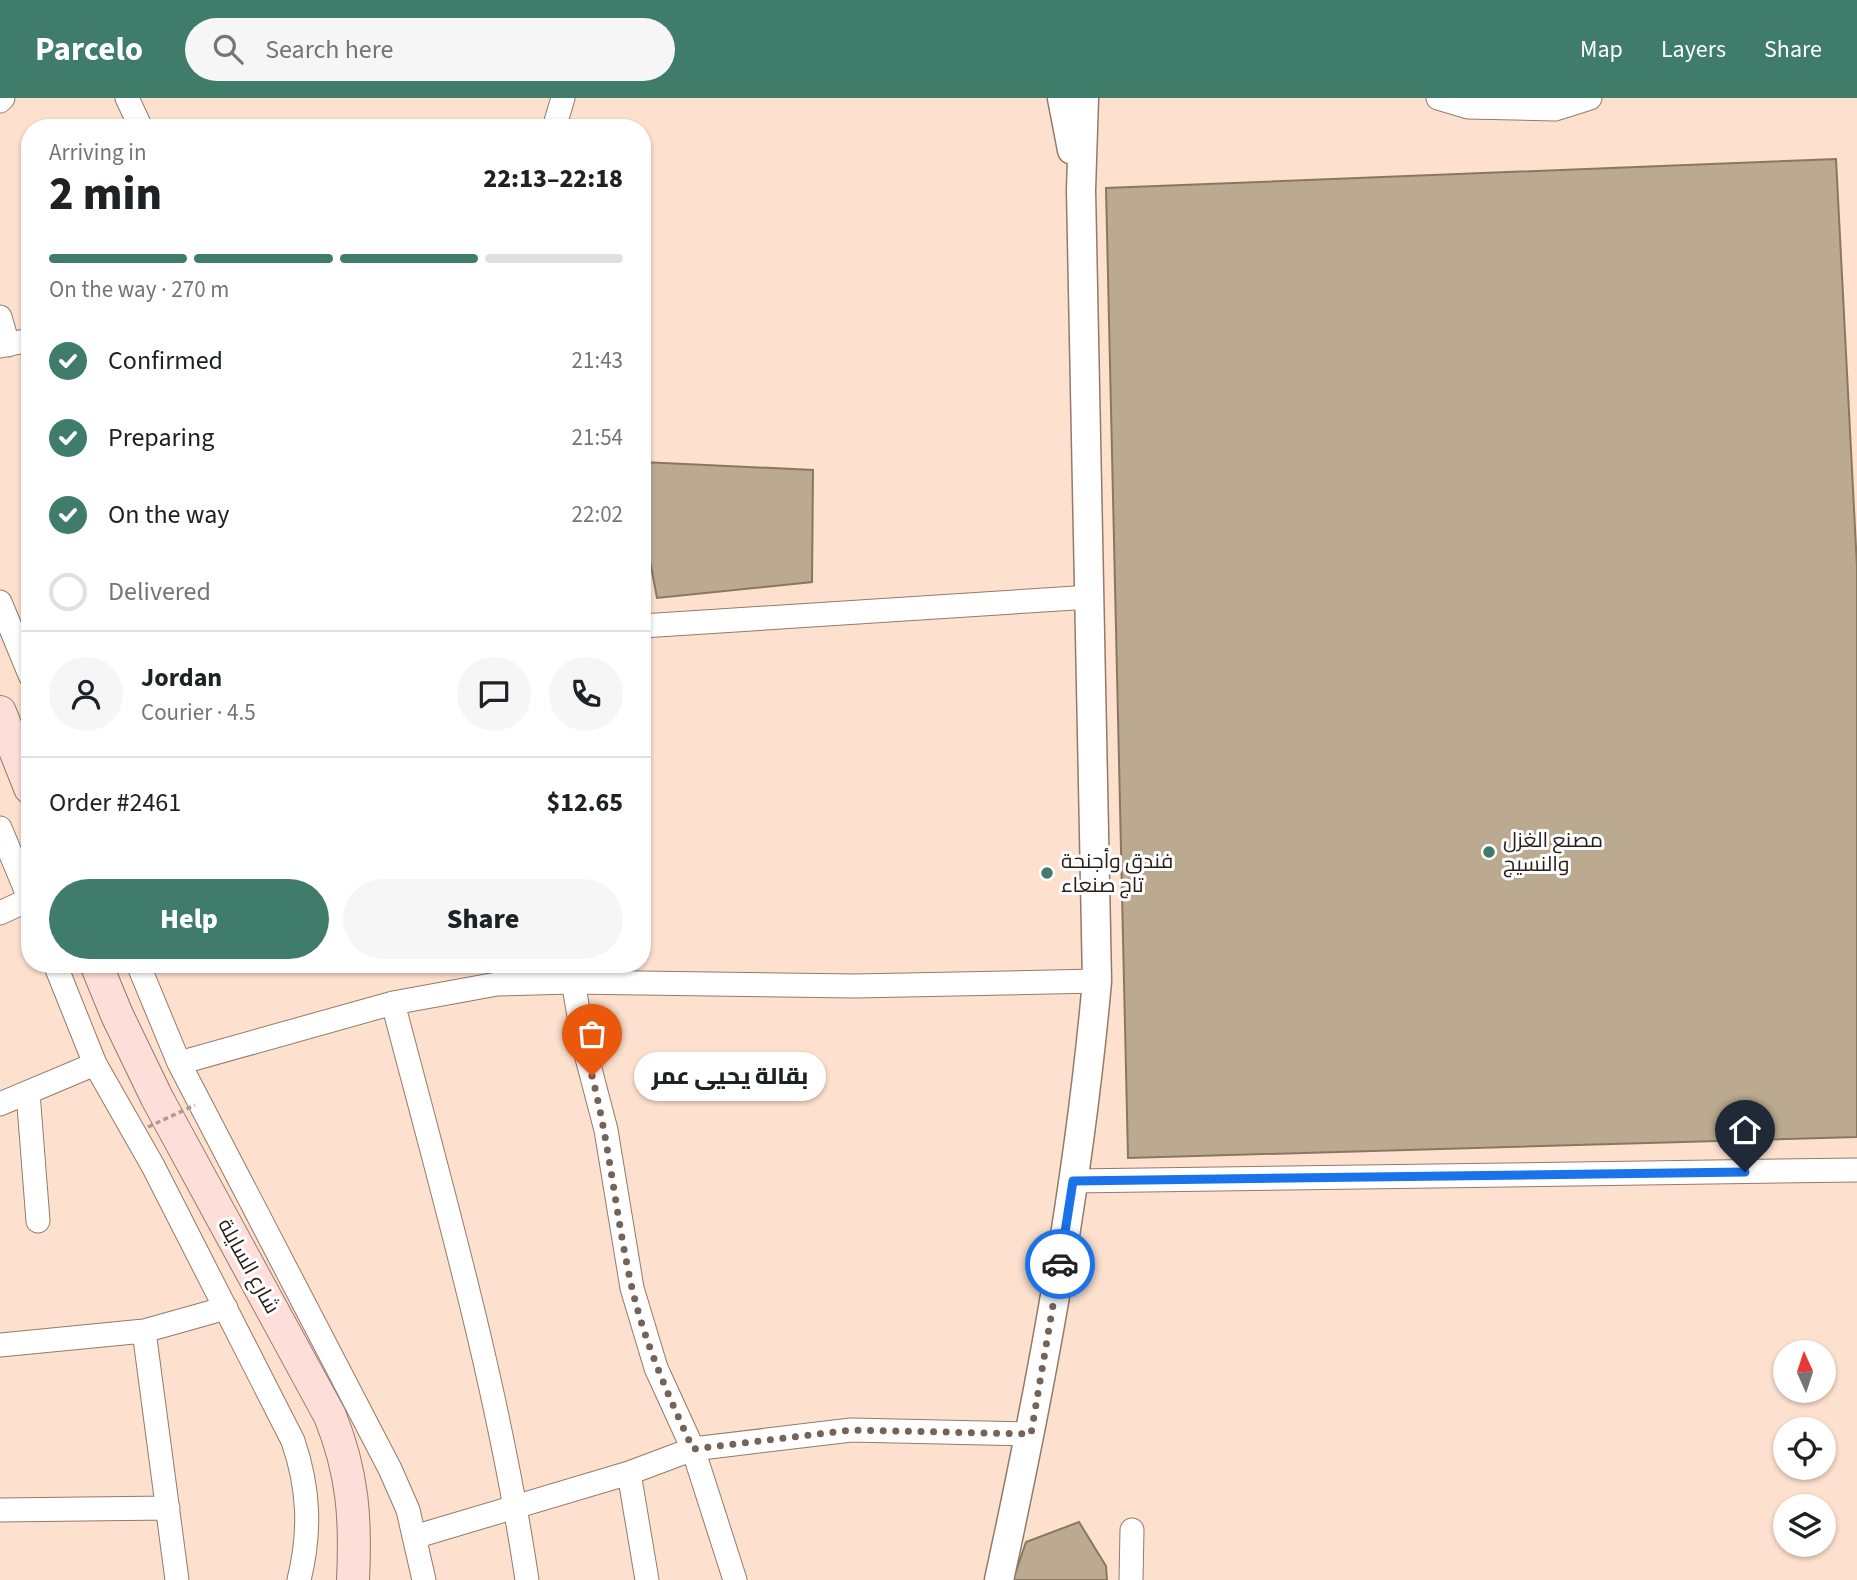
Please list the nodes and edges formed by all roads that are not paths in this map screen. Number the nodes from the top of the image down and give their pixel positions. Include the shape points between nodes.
1 (127, 98) edge
2 (563, 98) edge
3 (1062, 98) edge
4 (1084, 98) edge
5 (1438, 98) edge
6 (1590, 98) edge
7 (1554, 103) edge
8 (137, 119) edge
9 (557, 119) edge
10 (1081, 190) junction
11 (0, 317) edge
12 (19, 343) edge
13 (1091, 597) junction
14 (0, 602) edge
15 (651, 625) edge
16 (21, 653) edge
17 (0, 712) edge
18 (6, 743) edge
19 (21, 771) edge
20 (0, 828) edge
21 (21, 878) edge
22 (21, 903) edge
23 (0, 912) edge
24 (59, 973) edge
25 (100, 973) edge
26 (142, 973) edge
27 (570, 973) edge
28 (495, 974) edge
29 (1097, 981) junction
30 (393, 1003) junction
31 (179, 1063) junction
32 (95, 1064) junction
33 (28, 1093) junction
34 (0, 1104) edge
35 (1857, 1170) edge
36 (1073, 1181) junction
37 (38, 1221) dead end
38 (226, 1308) junction
39 (144, 1331) junction
40 (0, 1345) edge
41 (1031, 1434) junction
42 (693, 1449) junction
43 (629, 1473) junction
44 (515, 1505) junction
45 (168, 1508) junction
46 (0, 1510) edge
47 (1132, 1530) dead end
48 (414, 1537) junction
49 (177, 1580) edge
50 (299, 1580) edge
51 (353, 1580) edge
52 (424, 1580) edge
53 (527, 1580) edge
54 (647, 1580) edge
55 (735, 1580) edge
56 (999, 1580) edge
57 (1131, 1580) edge

1 - 8 street
2 - 9 street
3 - 10 street
4 - 10 street
5 - 7 street via 1468,107
6 - 7 street
10 - 13 street
11 - 12 street
13 - 15 street
13 - 29 street
14 - 16 street
17 - 18 main road
18 - 19 main road
20 - 21 street
22 - 23 street
24 - 32 street
25 - 51 main road, شارع السايلة via 157,1098 330,1416 353,1493
26 - 31 street
27 - 28 street
27 - 29 street via 856,986
27 - 42 street via 606,1130 632,1288 656,1368
28 - 30 street
29 - 36 street
30 - 31 street
30 - 44 street via 468,1288
31 - 48 street via 390,1469
32 - 33 street
32 - 38 street
33 - 34 street
33 - 37 street
35 - 36 street
36 - 41 street
38 - 39 street
38 - 50 street via 299,1459 308,1522
39 - 40 street
39 - 45 street
41 - 42 street via 851,1430
41 - 56 street
42 - 43 street
42 - 55 street
43 - 44 street
43 - 54 street
44 - 48 street
44 - 53 street
45 - 46 street
45 - 49 street
47 - 57 street
48 - 52 street

